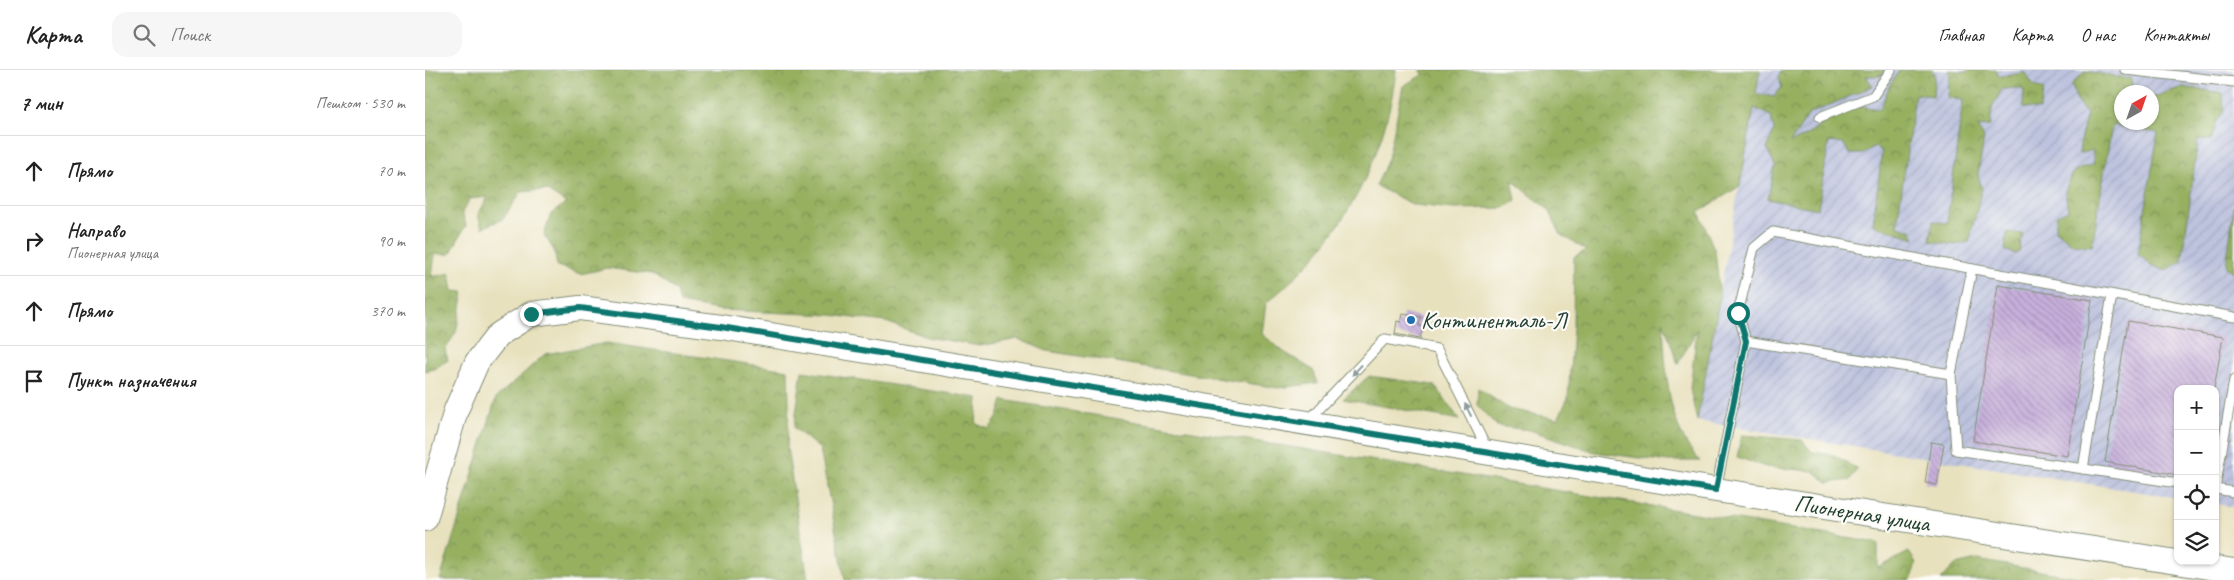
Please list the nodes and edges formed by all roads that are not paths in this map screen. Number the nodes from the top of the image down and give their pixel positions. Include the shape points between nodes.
1 (1891, 70) edge
2 (2125, 70) edge
3 (2234, 82) edge
4 (1820, 117) dead end
5 (1972, 269) junction
6 (2112, 295) junction
7 (2234, 317) edge
8 (1746, 341) junction
9 (1951, 374) junction
10 (2234, 380) edge
11 (1307, 423) junction
12 (1490, 454) junction
13 (2083, 469) junction
14 (2217, 475) edge
15 (2174, 482) edge
16 (1716, 490) junction
17 (2219, 490) edge
18 (2234, 492) edge
19 (425, 519) edge
20 (2234, 571) edge

1 - 4 lane via 1873,96
2 - 3 lane
5 - 6 lane
5 - 8 lane via 1773,232 1754,248 1738,313
5 - 9 lane
6 - 7 lane
6 - 13 lane
8 - 9 lane
8 - 16 lane
9 - 13 lane via 1956,450
10 - 14 lane
11 - 12 main road, Пионерная улица
12 -> 11 lane via 1437,349 1385,339
11 - 19 main road, Пионерная улица via 730,329 580,308 531,314 498,335 477,362 456,410
12 - 16 main road, Пионерная улица
13 - 15 lane
16 - 20 main road, Пионерная улица
17 - 18 lane

